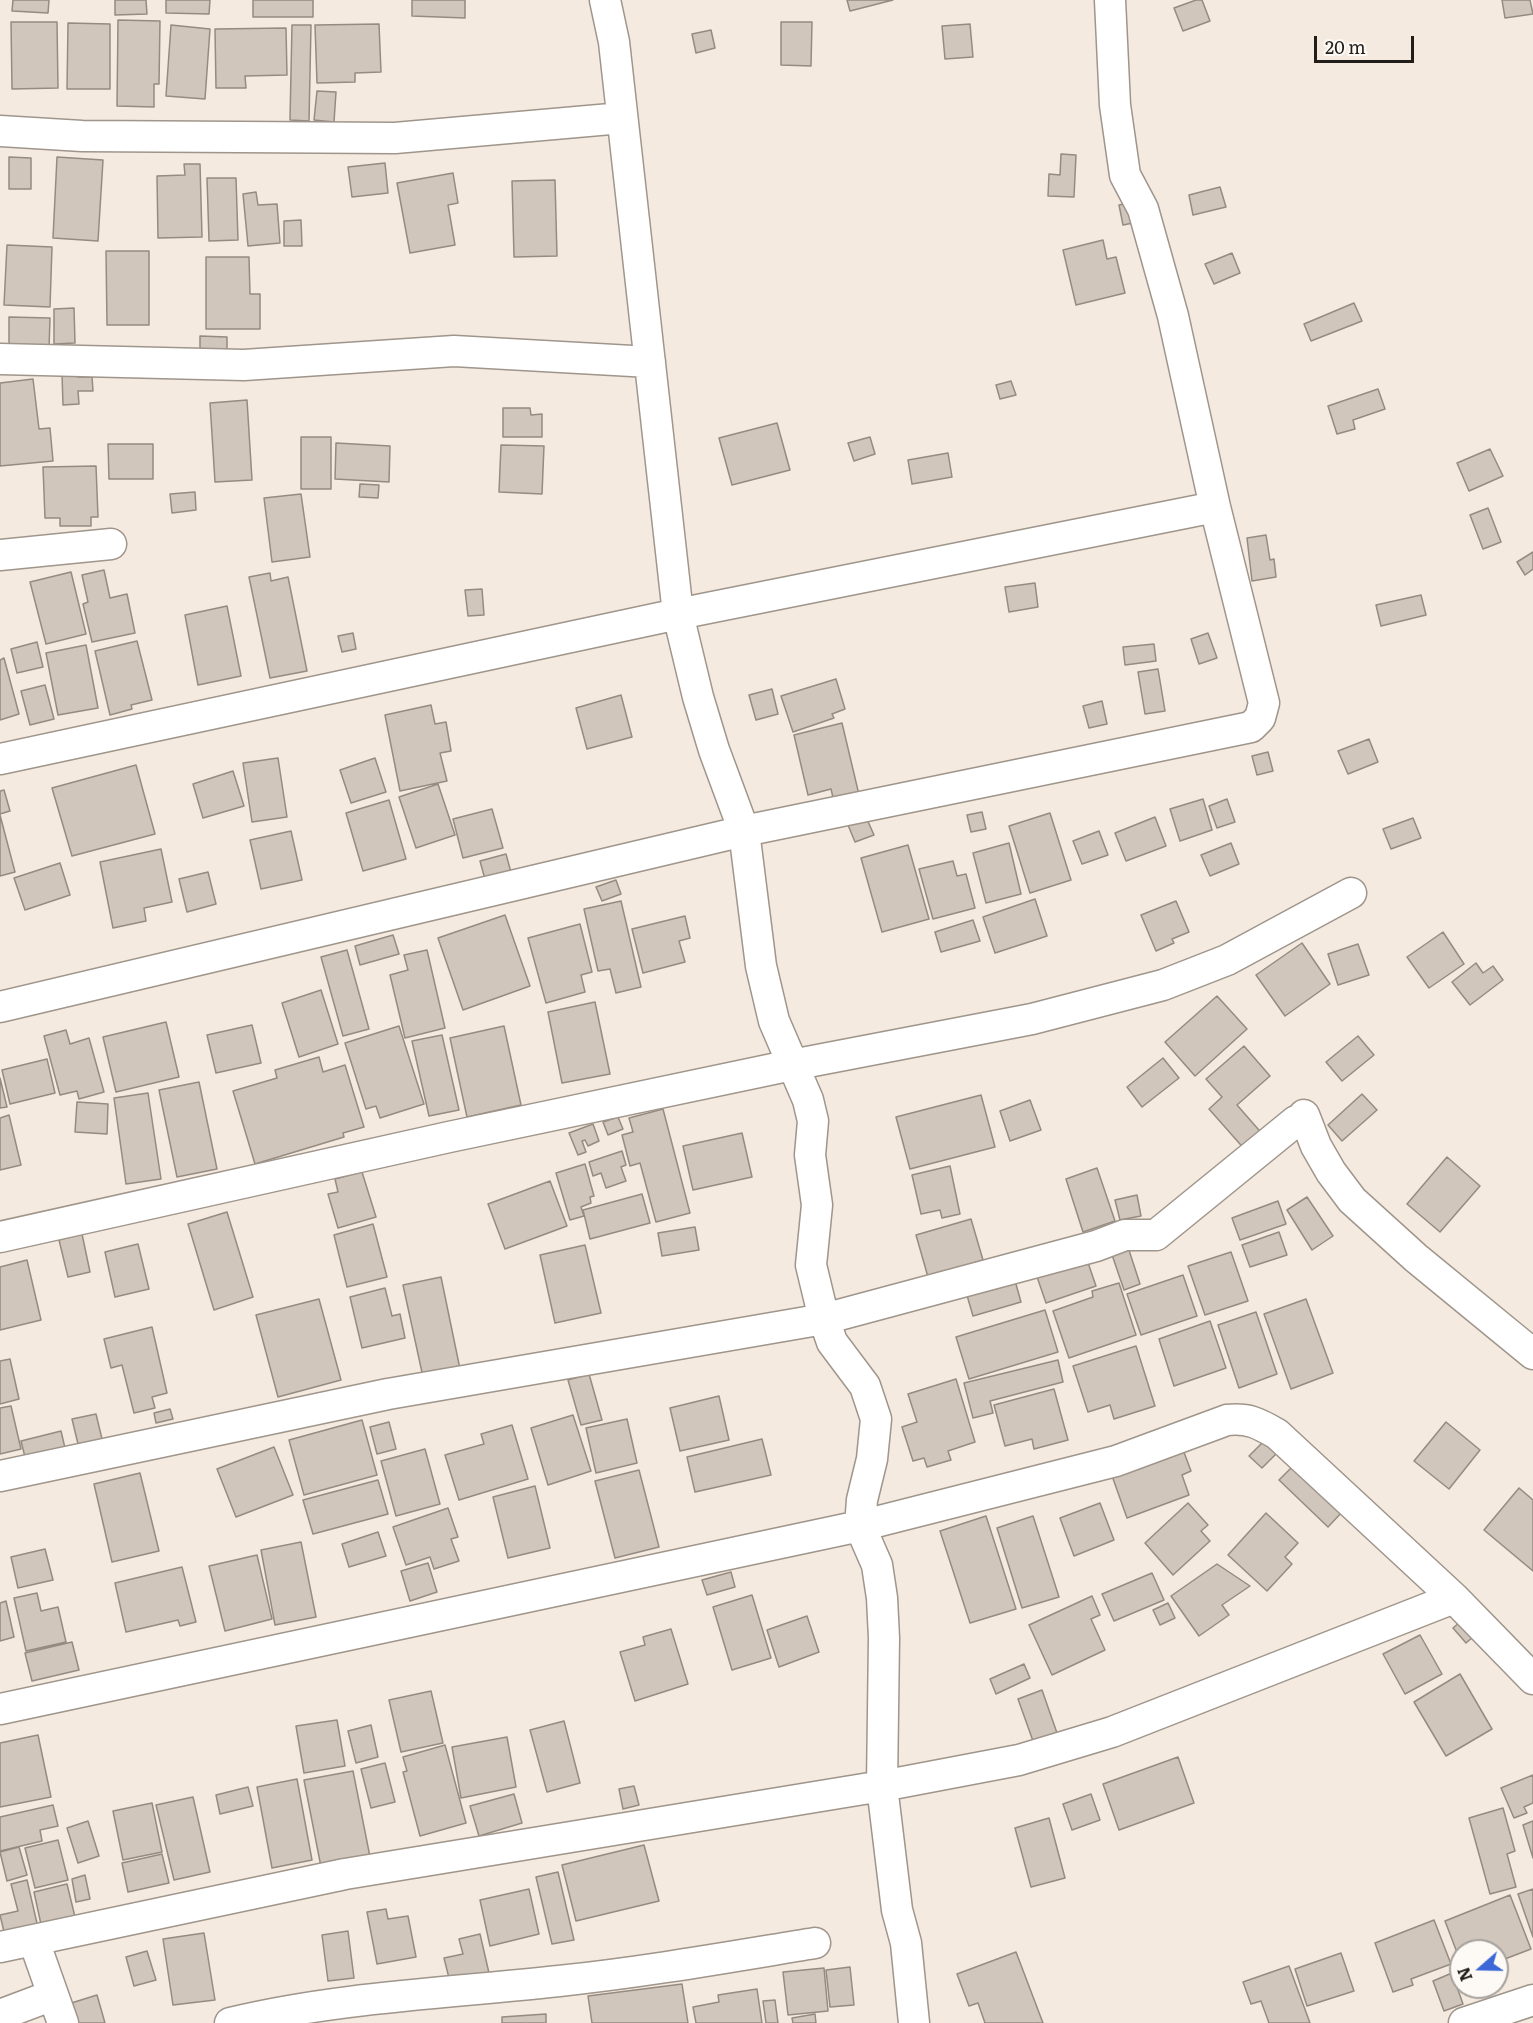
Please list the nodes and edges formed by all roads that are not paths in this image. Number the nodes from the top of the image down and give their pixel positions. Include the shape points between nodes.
1 (605, 0) edge
2 (1110, 0) edge
3 (622, 118) junction
4 (0, 131) edge
5 (0, 359) edge
6 (650, 362) junction
7 (1215, 507) junction
8 (111, 544) dead end
9 (0, 555) edge
10 (678, 614) junction
11 (0, 759) edge
12 (744, 831) junction
13 (1351, 892) dead end
14 (0, 1007) edge
15 (792, 1065) junction
16 (0, 1237) edge
17 (824, 1319) junction
18 (1533, 1354) edge
19 (0, 1476) edge
20 (860, 1526) junction
21 (1454, 1598) junction
22 (1533, 1679) edge
23 (0, 1709) edge
24 (882, 1786) junction
25 (34, 1941) junction
26 (815, 1943) dead end
27 (0, 1947) edge
28 (53, 1995) junction
29 (1533, 2000) edge
30 (0, 2015) edge
31 (63, 2023) edge
32 (230, 2023) edge
33 (914, 2023) edge
34 (1464, 2023) edge

1 - 3 street
2 - 7 street via 1115,105 1125,175 1143,209 1173,316
3 - 4 street via 395,138 82,136
3 - 6 street
5 - 6 street via 244,365 454,351
6 - 10 street
7 - 10 street
7 - 12 street via 1264,703 1260,718 1251,727
8 - 9 street
10 - 11 street
10 - 12 street via 714,750
12 - 14 street
12 - 15 street via 761,966 774,1022
13 - 15 street via 1227,960 1163,985 1032,1019
15 - 16 street
15 - 17 street via 813,1121 810,1155 817,1205 810,1265
17 - 18 street via 1125,1235 1156,1235 1304,1115 1316,1146 1352,1200
17 - 19 street via 388,1394
17 - 20 street via 832,1342 865,1386 876,1419
20 - 21 street via 1116,1461 1227,1420 1244,1418 1277,1434
20 - 23 street
20 - 24 street via 877,1565 882,1598
21 - 22 street
21 - 24 street via 1113,1732 1018,1760
24 - 25 street via 345,1874
24 - 33 street
25 - 27 street
25 - 28 street
26 - 32 street via 670,1968 377,1998
28 - 30 street
28 - 31 street
29 - 34 street

